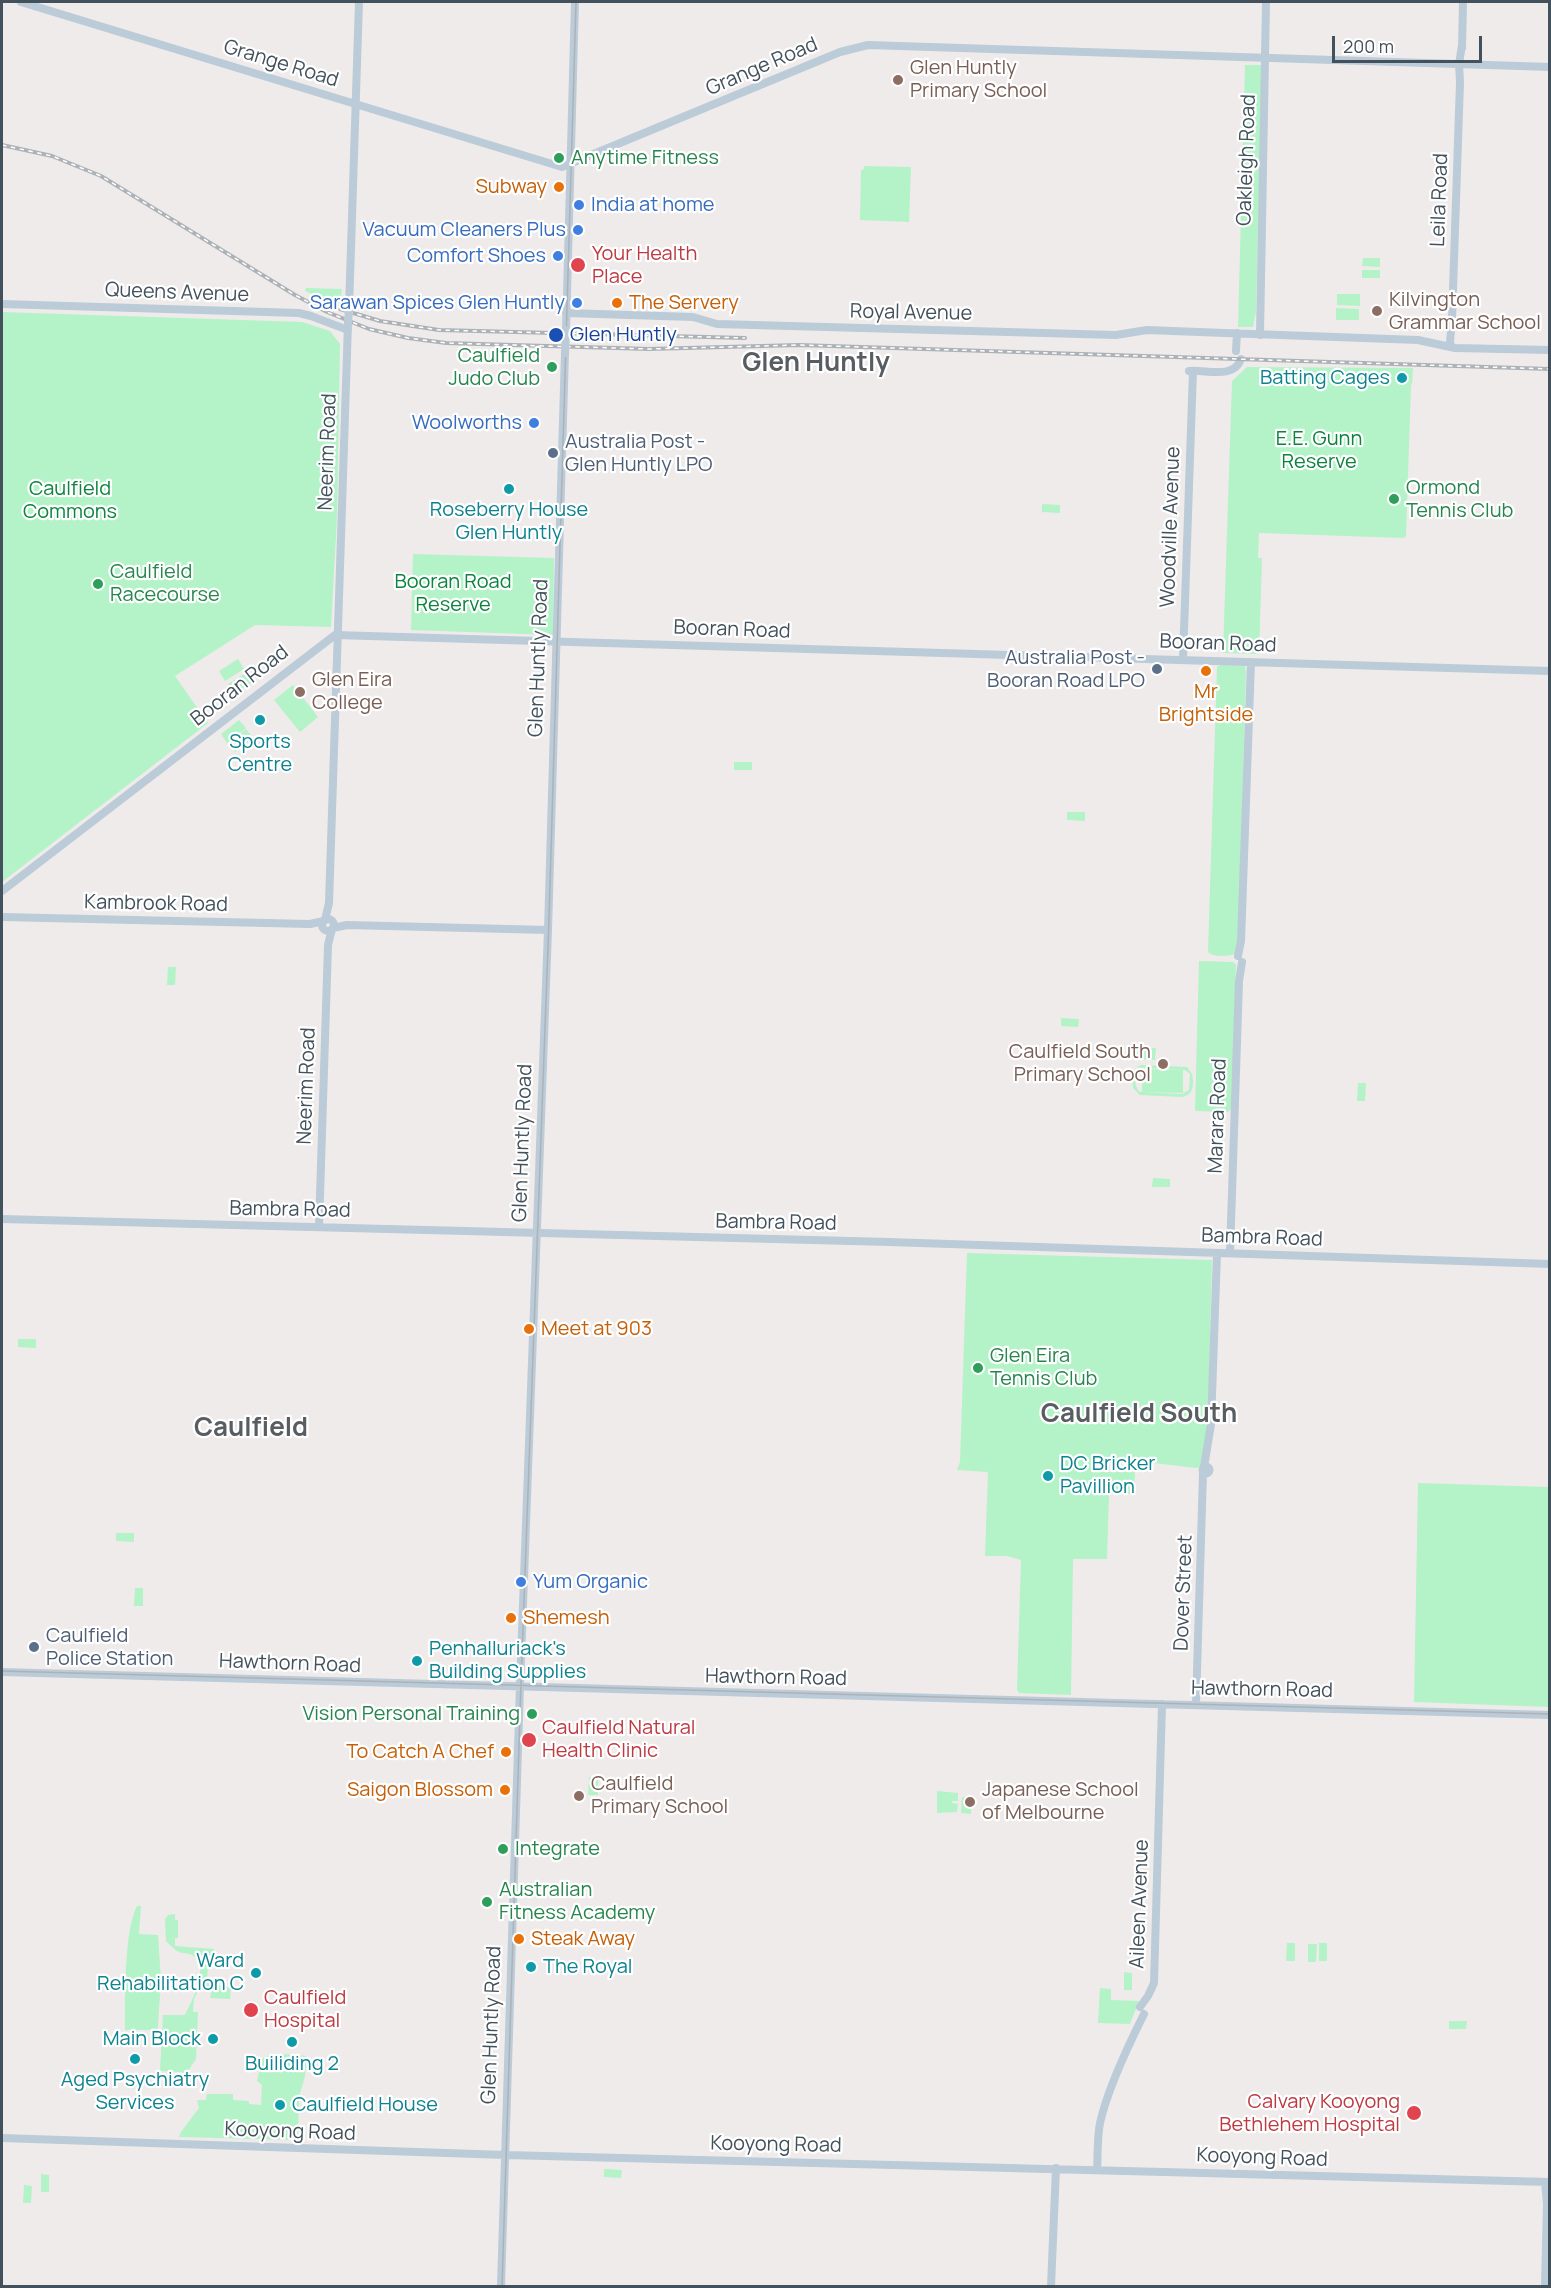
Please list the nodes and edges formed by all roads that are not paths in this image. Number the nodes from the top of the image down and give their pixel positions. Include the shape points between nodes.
1 (21, 2) edge
2 (359, 2) edge
3 (575, 2) edge
4 (1266, 2) edge
5 (1463, 2) edge
6 (1266, 58) junction
7 (1461, 64) junction
8 (1550, 67) edge
9 (356, 104) junction
10 (570, 165) junction
11 (2, 304) edge
12 (566, 313) junction
13 (348, 326) junction
14 (1239, 334) junction
15 (1257, 335) junction
16 (1452, 344) junction
17 (1550, 350) edge
18 (338, 635) junction
19 (556, 641) junction
20 (1184, 659) junction
21 (1249, 662) junction
22 (1550, 671) edge
23 (2, 891) edge
24 (2, 917) edge
25 (328, 925) junction
26 (548, 930) junction
27 (2, 1220) edge
28 (319, 1227) junction
29 (536, 1233) junction
30 (1217, 1253) junction
31 (1230, 1253) junction
32 (1550, 1264) edge
33 (2, 1672) edge
34 (520, 1687) junction
35 (1162, 1704) junction
36 (1196, 1705) junction
37 (1550, 1715) edge
38 (2, 2138) edge
39 (504, 2155) junction
40 (1054, 2168) junction
41 (1097, 2170) junction
42 (1548, 2185) edge
43 (501, 2286) edge
44 (1051, 2286) edge
45 (1545, 2286) edge

1 - 9 street, Grange Road
2 - 9 street, Neerim Road
3 - 10 street, Glen Huntly Road
4 - 6 street, Oakleigh Road
5 - 7 street, Leila Road
6 - 7 street, Grange Road
6 - 10 street, Grange Road via 858,46
6 - 15 street, Oakleigh Road
7 - 8 street, Grange Road
7 - 16 street, Leila Road
9 - 10 street, Grange Road via 555,166
9 - 13 street, Neerim Road, bridge
10 - 12 street, Glen Huntly Road
11 - 13 street, Queens Avenue via 294,313
12 - 14 street, Royal Avenue via 693,317 717,324 1116,335 1147,330
12 - 19 street, Glen Huntly Road, bridge
13 - 18 street, Neerim Road
14 - 15 street, Royal Avenue
14 - 20 street, Woodville Avenue via 1238,355 1233,365 1224,371 1191,370
15 - 16 street, Royal Avenue
16 - 17 street, Royal Avenue via 1464,348
18 - 19 street, Booran Road
18 - 23 street, Booran Road via 330,637
18 - 25 street, Neerim Road
19 - 20 street, Booran Road
19 - 26 street, Glen Huntly Road
20 - 21 street, Booran Road
21 - 22 street, Booran Road
21 - 31 street, Marara Road
24 - 25 street, Kambrook Road
25 - 26 street, Kambrook Road
25 - 28 street, Neerim Road
26 - 29 street, Glen Huntly Road
27 - 28 street, Bambra Road
28 - 29 street, Bambra Road
29 - 30 street, Bambra Road
29 - 34 street, Glen Huntly Road
30 - 31 street, Bambra Road
30 - 36 street, Dover Street
31 - 32 street, Bambra Road
33 - 34 street, Hawthorn Road
34 - 35 street, Hawthorn Road
34 - 39 street, Glen Huntly Road
35 - 36 street, Hawthorn Road
35 - 41 street, Aileen Avenue via 1154,1983 1102,2116
36 - 37 street, Hawthorn Road
38 - 39 street, Kooyong Road
39 - 40 street, Kooyong Road
39 - 43 street, Glen Huntly Road
40 - 41 street, Kooyong Road
40 - 44 street
41 - 42 street, Kooyong Road
42 - 45 street

